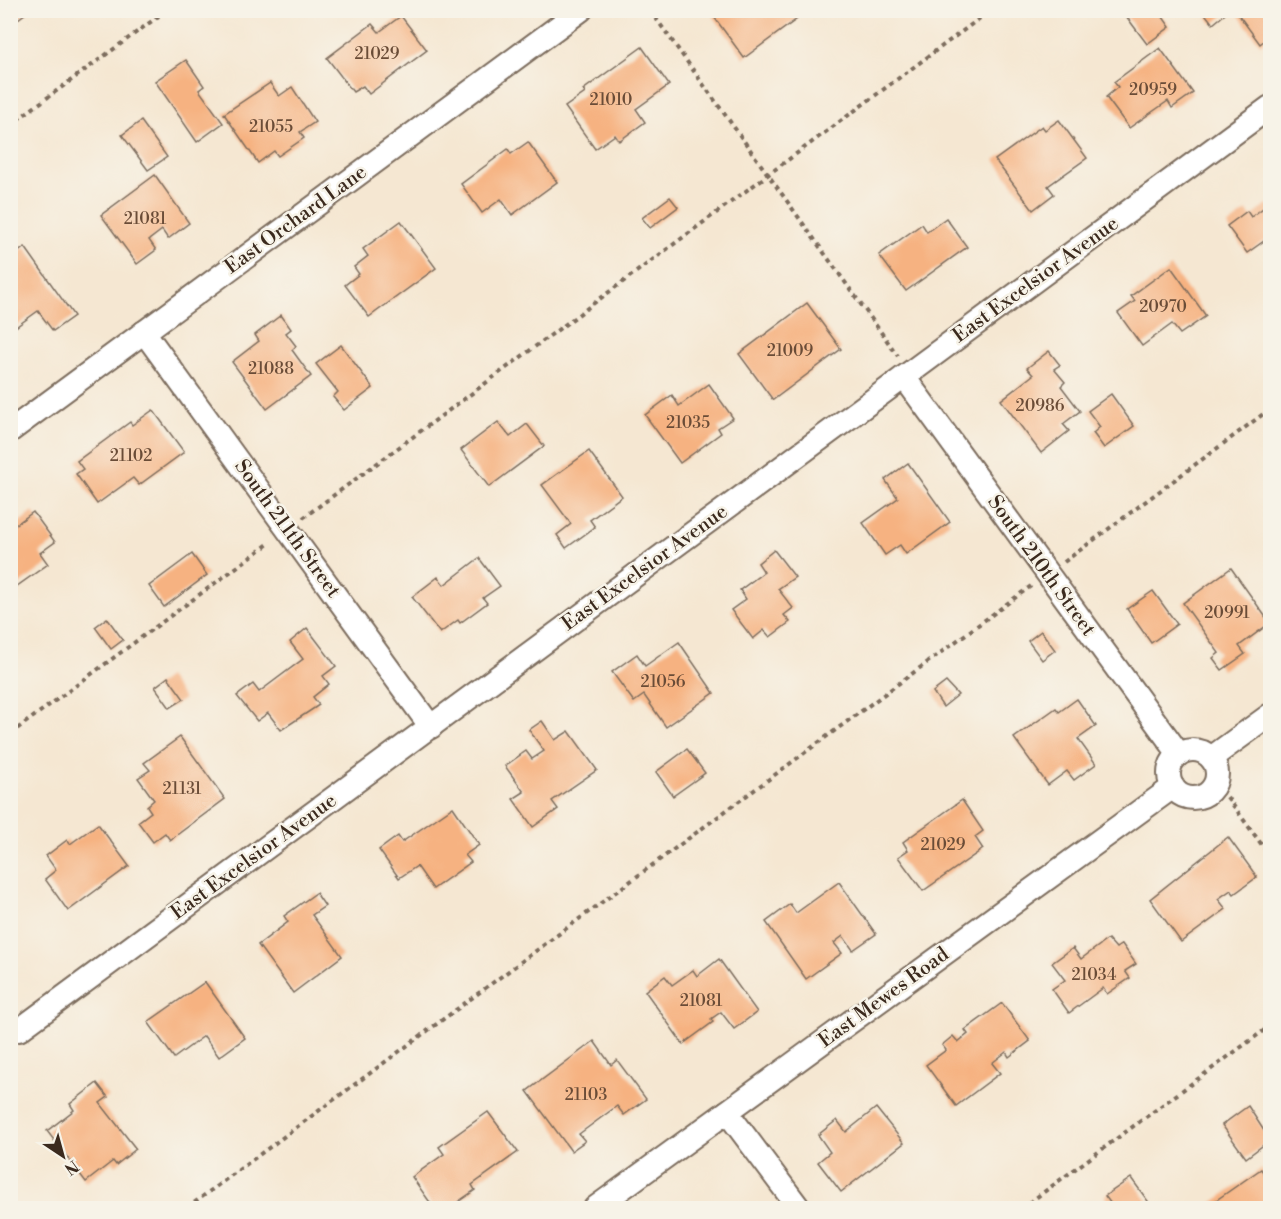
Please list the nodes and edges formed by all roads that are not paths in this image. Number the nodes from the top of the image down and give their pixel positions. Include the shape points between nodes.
1 (581, 10) edge
2 (1270, 107) edge
3 (144, 332) junction
4 (904, 377) junction
5 (10, 430) edge
6 (1270, 715) edge
7 (431, 727) junction
8 (1179, 754) junction
9 (1211, 758) junction
10 (1173, 787) junction
11 (19, 1029) dead end
12 (727, 1112) junction
13 (596, 1209) edge
14 (799, 1209) edge

1 - 3 street, East Orchard Lane
2 - 4 street, East Excelsior Avenue
3 - 5 street, East Orchard Lane
3 - 7 street, South 211th Street
4 - 7 street, East Excelsior Avenue
4 - 8 street, South 210th Street
6 - 9 street
7 - 11 street, East Excelsior Avenue
8 - 9 street via 1192,750
8 - 10 street via 1169,770
9 - 10 street via 1216,780 1207,793 1185,797
10 - 12 street, East Mewes Road
12 - 13 street, East Mewes Road
12 - 14 street

